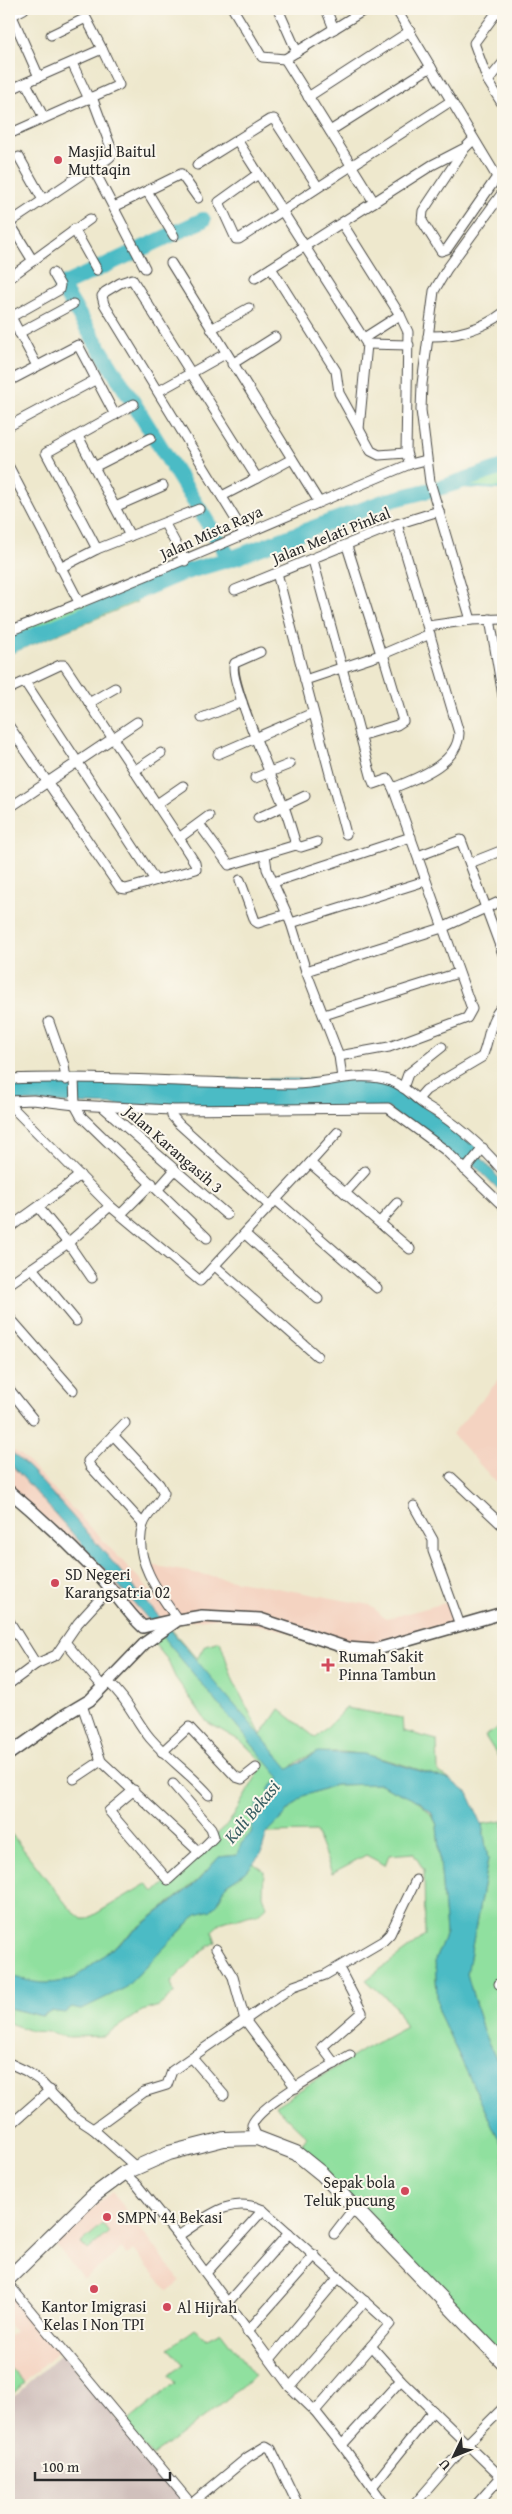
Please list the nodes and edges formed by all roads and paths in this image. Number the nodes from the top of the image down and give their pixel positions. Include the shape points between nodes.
1 (24, 9) edge
2 (233, 9) edge
3 (278, 9) edge
4 (326, 9) edge
5 (366, 9) edge
6 (396, 9) edge
7 (499, 9) edge
8 (10, 17) edge
9 (334, 29) junction
10 (410, 31) junction
11 (51, 35) dead end
12 (102, 49) junction
13 (297, 52) junction
14 (285, 59) junction
15 (72, 63) junction
16 (503, 63) edge
17 (431, 67) junction
18 (39, 77) junction
19 (488, 81) junction
20 (26, 83) junction
21 (9, 90) edge
22 (308, 96) junction
23 (90, 98) junction
24 (451, 102) junction
25 (503, 105) edge
26 (44, 118) junction
27 (330, 131) junction
28 (9, 134) edge
29 (237, 140) junction
30 (474, 140) junction
31 (465, 148) junction
32 (19, 157) dead end
33 (197, 165) dead end
34 (352, 166) junction
35 (94, 170) junction
36 (258, 174) junction
37 (318, 187) junction
38 (147, 191) junction
39 (503, 192) edge
40 (198, 198) dead end
41 (43, 200) junction
42 (374, 202) junction
43 (114, 207) junction
44 (283, 211) junction
45 (90, 219) dead end
46 (9, 222) edge
47 (342, 223) junction
48 (74, 230) junction
49 (174, 236) dead end
50 (306, 246) junction
51 (33, 261) junction
52 (170, 264) dead end
53 (145, 268) dead end
54 (271, 268) junction
55 (98, 270) dead end
56 (54, 273) dead end
57 (9, 278) edge
58 (255, 278) dead end
59 (73, 304) dead end
60 (249, 308) dead end
61 (503, 313) edge
62 (10, 315) edge
63 (400, 315) junction
64 (211, 330) junction
65 (19, 333) junction
66 (428, 336) junction
67 (275, 337) dead end
68 (366, 341) junction
69 (409, 345) junction
70 (225, 354) junction
71 (232, 364) junction
72 (37, 366) junction
73 (192, 372) junction
74 (95, 380) junction
75 (9, 381) edge
76 (159, 391) junction
77 (134, 404) dead end
78 (115, 415) junction
79 (9, 426) edge
80 (359, 428) junction
81 (78, 436) junction
82 (151, 438) dead end
83 (406, 452) junction
84 (292, 459) junction
85 (426, 460) junction
86 (410, 464) junction
87 (9, 467) edge
88 (94, 467) junction
89 (257, 478) junction
90 (163, 486) dead end
91 (222, 496) junction
92 (319, 502) junction
93 (115, 507) junction
94 (199, 509) dead end
95 (439, 511) junction
96 (165, 524) junction
97 (397, 524) junction
98 (244, 533) junction
99 (130, 536) junction
100 (347, 546) junction
101 (97, 549) junction
102 (313, 560) junction
103 (185, 561) junction
104 (60, 568) junction
105 (276, 573) junction
106 (236, 590) dead end
107 (80, 604) junction
108 (490, 619) junction
109 (503, 619) edge
110 (471, 620) junction
111 (429, 630) junction
112 (9, 631) edge
113 (260, 652) dead end
114 (382, 654) junction
115 (500, 660) edge
116 (342, 668) junction
117 (304, 680) junction
118 (25, 682) junction
119 (9, 688) edge
120 (115, 688) dead end
121 (503, 696) edge
122 (242, 702) junction
123 (89, 703) junction
124 (313, 713) junction
125 (202, 718) dead end
126 (137, 722) dead end
127 (9, 726) edge
128 (360, 736) junction
129 (255, 737) junction
130 (113, 738) junction
131 (161, 753) dead end
132 (218, 754) dead end
133 (78, 762) junction
134 (290, 764) dead end
135 (134, 771) junction
136 (268, 772) junction
137 (255, 778) dead end
138 (46, 783) junction
139 (183, 786) dead end
140 (393, 788) junction
141 (305, 796) dead end
142 (157, 804) junction
143 (283, 805) junction
144 (9, 806) edge
145 (209, 816) dead end
146 (258, 818) dead end
147 (199, 824) junction
148 (346, 834) dead end
149 (411, 837) junction
150 (179, 838) junction
151 (317, 842) dead end
152 (296, 845) junction
153 (503, 850) edge
154 (265, 855) junction
155 (418, 856) junction
156 (470, 863) junction
157 (155, 880) junction
158 (240, 880) dead end
159 (425, 881) junction
160 (274, 882) junction
161 (503, 900) edge
162 (485, 908) junction
163 (286, 914) junction
164 (291, 923) junction
165 (442, 928) junction
166 (503, 954) edge
167 (306, 971) junction
168 (458, 973) junction
169 (503, 1006) edge
170 (324, 1015) junction
171 (49, 1022) dead end
172 (442, 1048) dead end
173 (339, 1056) junction
174 (342, 1078) junction
175 (9, 1079) edge
176 (70, 1080) junction
177 (403, 1088) junction
178 (418, 1099) junction
179 (9, 1103) edge
180 (75, 1105) junction
181 (102, 1106) junction
182 (171, 1110) junction
183 (338, 1132) dead end
184 (483, 1148) junction
185 (310, 1163) junction
186 (465, 1170) junction
187 (174, 1171) junction
188 (365, 1171) dead end
189 (503, 1171) edge
190 (80, 1175) junction
191 (155, 1186) junction
192 (345, 1193) junction
193 (397, 1202) dead end
194 (273, 1203) junction
195 (110, 1206) junction
196 (503, 1206) edge
197 (40, 1208) junction
198 (121, 1214) junction
199 (227, 1215) dead end
200 (380, 1222) junction
201 (9, 1228) edge
202 (245, 1234) junction
203 (207, 1238) dead end
204 (68, 1243) junction
205 (410, 1249) dead end
206 (215, 1266) junction
207 (32, 1268) junction
208 (92, 1278) dead end
209 (9, 1284) edge
210 (377, 1288) dead end
211 (318, 1298) dead end
212 (9, 1317) edge
213 (76, 1321) dead end
214 (317, 1356) dead end
215 (9, 1389) edge
216 (73, 1390) dead end
217 (33, 1420) dead end
218 (125, 1423) dead end
219 (113, 1435) junction
220 (451, 1477) dead end
221 (9, 1491) edge
222 (414, 1506) dead end
223 (143, 1524) junction
224 (503, 1526) edge
225 (110, 1588) junction
226 (503, 1613) edge
227 (178, 1620) junction
228 (9, 1622) edge
229 (460, 1625) junction
230 (65, 1642) junction
231 (146, 1642) junction
232 (36, 1664) junction
233 (9, 1684) edge
234 (106, 1685) junction
235 (82, 1705) junction
236 (162, 1752) junction
237 (9, 1754) edge
238 (102, 1761) junction
239 (256, 1768) dead end
240 (74, 1778) dead end
241 (173, 1784) dead end
242 (134, 1790) junction
243 (210, 1795) dead end
244 (199, 1852) junction
245 (416, 1880) dead end
246 (216, 1949) dead end
247 (339, 1968) junction
248 (245, 2020) junction
249 (350, 2055) dead end
250 (192, 2058) junction
251 (9, 2063) edge
252 (335, 2064) junction
253 (296, 2088) junction
254 (50, 2090) junction
255 (224, 2095) dead end
256 (9, 2126) edge
257 (93, 2129) junction
258 (257, 2138) junction
259 (130, 2170) junction
260 (354, 2208) junction
261 (263, 2210) junction
262 (289, 2233) junction
263 (334, 2234) dead end
264 (178, 2236) junction
265 (315, 2255) junction
266 (206, 2273) junction
267 (339, 2277) junction
268 (9, 2278) edge
269 (9, 2285) edge
270 (365, 2301) junction
271 (228, 2302) junction
272 (247, 2332) junction
273 (371, 2346) junction
274 (271, 2358) junction
275 (503, 2362) edge
276 (401, 2380) junction
277 (290, 2387) junction
278 (503, 2408) edge
279 (315, 2411) junction
280 (433, 2411) junction
281 (467, 2444) junction
282 (342, 2445) junction
283 (502, 2478) edge
284 (372, 2487) junction
285 (191, 2505) edge
286 (298, 2505) edge
287 (385, 2505) edge
288 (414, 2505) edge
289 (476, 2505) edge

1 - 8 street
2 - 14 street via 262,57
3 - 13 street
4 - 9 street
5 - 9 street
6 - 10 street
7 - 19 street via 474,43
8 - 18 street
9 - 13 street
10 - 17 street
10 - 22 street
11 - 12 street via 86,18
12 - 15 street
12 - 23 street via 119,85
13 - 14 street
14 - 22 street
15 - 18 street
15 - 23 street
16 - 19 street
17 - 24 street
17 - 27 street
18 - 20 street
19 - 25 street
20 - 21 street
20 - 26 street
22 - 27 street
23 - 26 street
23 - 35 street via 113,153
24 - 30 street
24 - 34 street
26 - 28 street
27 - 34 street
29 - 33 street
29 - 36 street
29 - 37 street via 274,119
30 - 31 street
30 - 31 street via 496,174 496,181 447,249 441,251 422,221 422,211
31 - 42 street
32 - 41 street
34 - 37 street
34 - 42 street
35 - 41 street via 85,172
35 - 43 street
36 - 44 street
36 - 44 street via 220,202 234,237 239,239
37 - 44 street
38 - 40 street via 181,174
38 - 43 street
38 - 49 street
39 - 66 street via 434,290
41 - 46 street
42 - 47 street
43 - 53 street
44 - 50 street
45 - 48 street
46 - 51 street
47 - 50 street
47 - 63 street
48 - 51 street
48 - 55 street
50 - 54 street
50 - 68 street
51 - 57 street
52 - 64 street
54 - 58 street
54 - 80 street via 336,371 339,393
56 - 62 street via 59,290
59 - 65 street
60 - 64 street
61 - 66 street via 462,332
62 - 65 street
63 - 68 street
63 - 69 street via 408,332
64 - 70 street
65 - 72 street
66 - 85 street via 421,410
67 - 71 street
68 - 69 street
68 - 80 street
69 - 83 street
70 - 71 street
70 - 73 street
71 - 84 street
72 - 74 street via 78,345
72 - 75 street
73 - 76 street
73 - 76 street via 132,279 120,283 102,296 104,304
73 - 89 street
74 - 78 street
74 - 79 street
76 - 91 street
77 - 78 street
78 - 81 street
80 - 83 street via 374,454
81 - 88 street
81 - 101 street via 46,453
82 - 88 street
83 - 86 street
84 - 89 street
84 - 92 street
85 - 86 street, Jalan Mista Raya
85 - 95 street
86 - 92 street, Jalan Mista Raya
87 - 104 street
88 - 93 street
89 - 91 street
90 - 93 street
91 - 98 street
92 - 98 street, Jalan Mista Raya
93 - 99 street
94 - 96 street
95 - 97 street, Jalan Melati Pinkal
95 - 110 street
96 - 99 street
96 - 103 street
97 - 100 street, Jalan Melati Pinkal
97 - 111 street
98 - 103 street, Jalan Mista Raya
99 - 101 street
100 - 102 street, Jalan Melati Pinkal
100 - 114 street
101 - 104 street
102 - 105 street, Jalan Melati Pinkal
102 - 116 street
103 - 107 street, Jalan Mista Raya
104 - 107 street
105 - 106 street, Jalan Melati Pinkal
105 - 117 street
107 - 112 street, Jalan Mista Raya
108 - 109 street
108 - 110 street
108 - 115 street
110 - 111 street
111 - 114 street
111 - 140 street via 459,733 458,741 450,756 418,777
113 - 122 street via 232,666
114 - 116 street
114 - 128 street via 403,721 397,726
115 - 121 street
116 - 117 street
116 - 128 street
117 - 124 street
118 - 119 street
118 - 123 street via 63,664
118 - 133 street
120 - 123 street
122 - 125 street
122 - 129 street
123 - 130 street
124 - 129 street
124 - 148 street
126 - 130 street
127 - 138 street
128 - 140 street via 374,784 388,779
129 - 132 street
129 - 136 street
130 - 133 street
130 - 135 street
131 - 135 street
133 - 138 street
133 - 157 street
134 - 136 street
135 - 142 street
136 - 137 street
136 - 143 street
138 - 144 street
138 - 157 street via 120,888
139 - 142 street
140 - 149 street
141 - 143 street
142 - 150 street
143 - 146 street
143 - 152 street
145 - 147 street
147 - 150 street
147 - 154 street via 229,865
149 - 155 street
149 - 160 street
150 - 157 street via 196,869
151 - 152 street via 301,847
152 - 154 street
153 - 156 street
154 - 160 street via 267,869
155 - 156 street via 461,840
155 - 159 street
156 - 162 street
158 - 163 street via 255,921 258,923
159 - 164 street
159 - 165 street
160 - 163 street
161 - 162 street
162 - 165 street
162 - 166 street
163 - 164 street
164 - 167 street
165 - 167 street
165 - 168 street
167 - 170 street
168 - 170 street
168 - 173 street via 472,1009 467,1018 389,1047
169 - 178 street via 494,1014 482,1058 426,1090
170 - 173 street
171 - 176 street
172 - 177 street via 408,1074
173 - 174 street
174 - 176 street via 306,1084
174 - 177 street via 368,1076 394,1082
175 - 176 street
176 - 180 street
177 - 178 street
178 - 184 street
179 - 180 street via 33,1100
179 - 190 street
180 - 181 street
180 - 191 street via 81,1116
181 - 182 street
181 - 187 street, Jalan Karangasih 3
182 - 186 street via 388,1108 445,1150
182 - 194 street via 174,1120
183 - 185 street
184 - 186 street
184 - 189 street
185 - 192 street
185 - 194 street
186 - 196 street
187 - 191 street
187 - 199 street, Jalan Karangasih 3
188 - 192 street
190 - 195 street
190 - 197 street
191 - 198 street
191 - 203 street
192 - 200 street
193 - 200 street
194 - 202 street
194 - 210 street
195 - 198 street
195 - 204 street
197 - 201 street via 30,1211
197 - 204 street
198 - 206 street via 195,1280 203,1279
200 - 205 street
202 - 206 street
202 - 211 street
204 - 207 street
204 - 208 street
206 - 214 street
207 - 209 street
207 - 213 street
212 - 216 street
215 - 217 street
218 - 219 street
219 - 223 street via 164,1493
219 - 223 street via 88,1462
220 - 224 street
221 - 225 street via 46,1522
222 - 229 street via 433,1540 433,1551
223 - 227 street via 145,1564 161,1597
225 - 227 street via 143,1627
225 - 230 street
225 - 231 street
226 - 229 street
227 - 229 street via 202,1616 260,1619 362,1651
227 - 231 street
228 - 232 street
230 - 232 street via 56,1655
230 - 234 street
231 - 234 street
232 - 233 street
234 - 235 street
234 - 236 street via 119,1691
235 - 237 street
235 - 238 street
236 - 239 street via 189,1727 236,1777 242,1779
236 - 243 street via 195,1778
238 - 240 street
238 - 242 street
241 - 244 street via 211,1828 214,1837
242 - 244 street
242 - 244 street via 109,1810 168,1880
245 - 247 street via 388,1936
246 - 248 street via 233,1978
247 - 248 street via 294,1986
247 - 252 street via 362,2012 322,2046
248 - 250 street
248 - 253 street
249 - 252 street
250 - 255 street
250 - 257 street via 170,2073 167,2085 144,2092
251 - 254 street via 26,2071
252 - 253 street
253 - 258 street via 272,2103 253,2122
254 - 256 street
254 - 257 street via 73,2116
257 - 259 street
258 - 259 main road via 224,2139 190,2146
258 - 260 main road via 296,2153 322,2174
259 - 264 street via 137,2185
259 - 268 main road via 93,2196
260 - 263 street
260 - 275 main road
261 - 262 street
261 - 264 street via 251,2204 222,2208
261 - 266 street
262 - 265 street
262 - 271 street
264 - 266 street
265 - 267 street
265 - 272 street
266 - 271 street
267 - 270 street
267 - 274 street
269 - 285 street
270 - 273 street via 390,2324
270 - 277 street
271 - 272 street
272 - 274 street
273 - 276 street
273 - 279 street
274 - 277 street
276 - 280 street
276 - 282 street
277 - 279 street
278 - 281 street
279 - 282 street
280 - 281 street
280 - 284 street
281 - 283 street
281 - 288 street
282 - 284 street
283 - 289 street
284 - 287 street
285 - 286 street via 266,2446 271,2449

